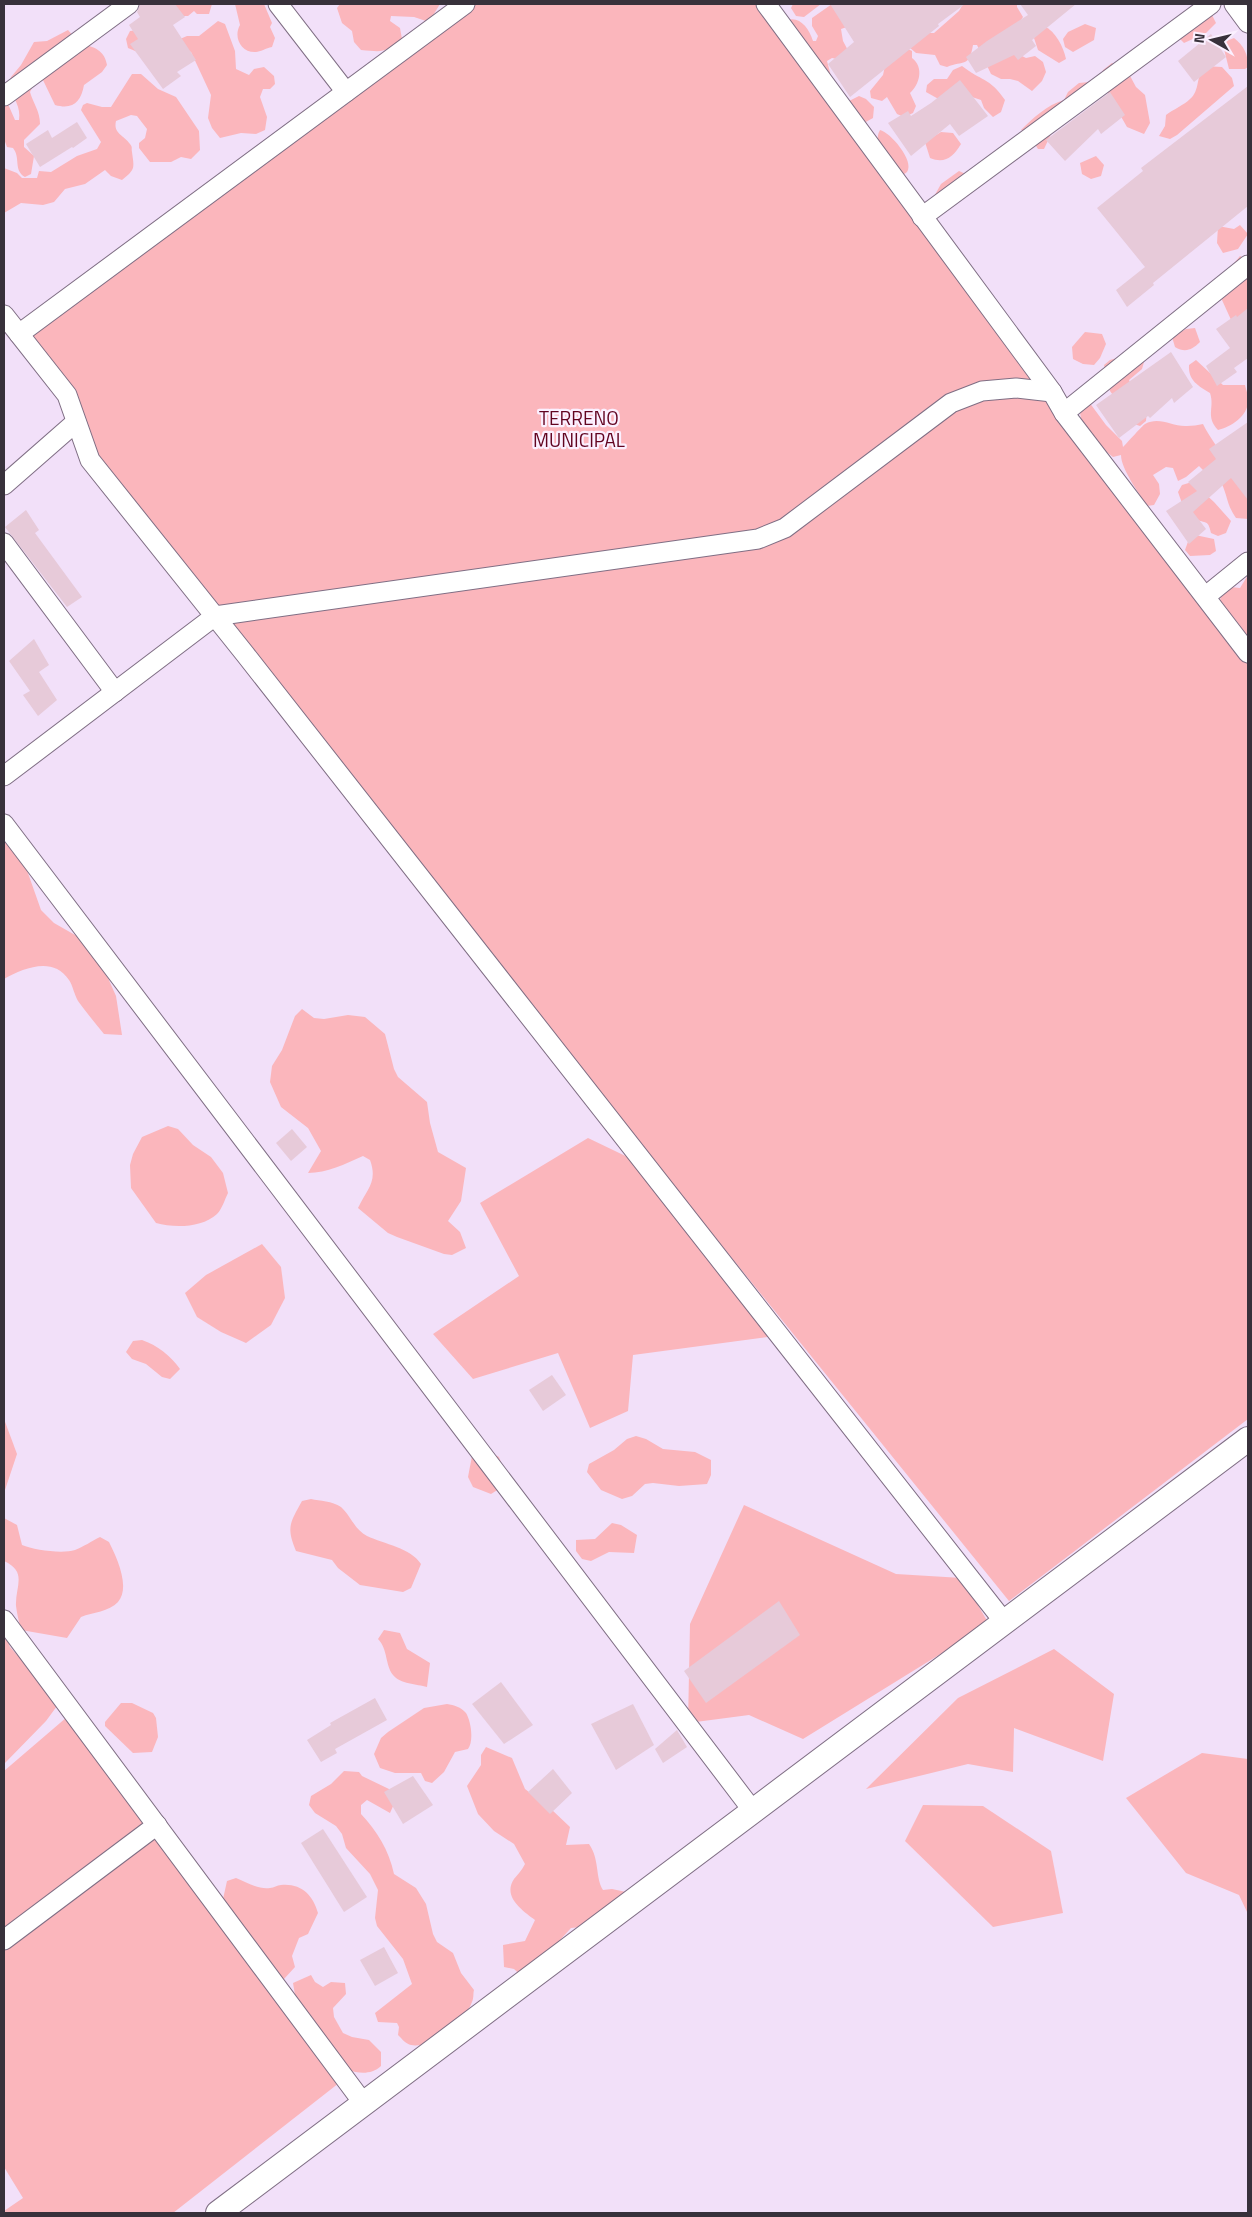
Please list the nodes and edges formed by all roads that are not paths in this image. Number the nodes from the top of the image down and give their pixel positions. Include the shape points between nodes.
1 (129, 4) edge
2 (278, 4) edge
3 (465, 4) edge
4 (768, 4) edge
5 (1211, 4) edge
6 (1234, 4) edge
7 (1248, 23) edge
8 (346, 92) junction
9 (4, 96) edge
10 (922, 217) junction
11 (1248, 265) edge
12 (4, 315) edge
13 (19, 334) junction
14 (1052, 392) junction
15 (1064, 413) junction
16 (76, 422) junction
17 (4, 485) edge
18 (4, 543) edge
19 (1248, 562) edge
20 (1206, 596) junction
21 (215, 616) junction
22 (1248, 654) edge
23 (115, 692) junction
24 (4, 776) edge
25 (4, 824) edge
26 (1248, 1439) edge
27 (4, 1620) edge
28 (1005, 1623) junction
29 (753, 1811) junction
30 (157, 1825) junction
31 (4, 1940) edge
32 (364, 2104) junction
33 (218, 2213) edge

1 - 9 street
2 - 8 street
3 - 8 street
4 - 10 street
5 - 10 street
6 - 7 street
8 - 13 street
10 - 14 street
11 - 15 street
12 - 13 street
13 - 16 street via 67,395
14 - 15 street
14 - 21 street via 1016,388 982,391 951,403 785,528 758,539
15 - 20 street
16 - 17 street
16 - 21 street via 90,460
18 - 23 street
19 - 20 street
20 - 22 street
21 - 23 street
21 - 28 street
23 - 24 street
25 - 29 street
26 - 28 street
27 - 30 street
28 - 29 street
29 - 32 street
30 - 31 street
30 - 32 street
32 - 33 street

